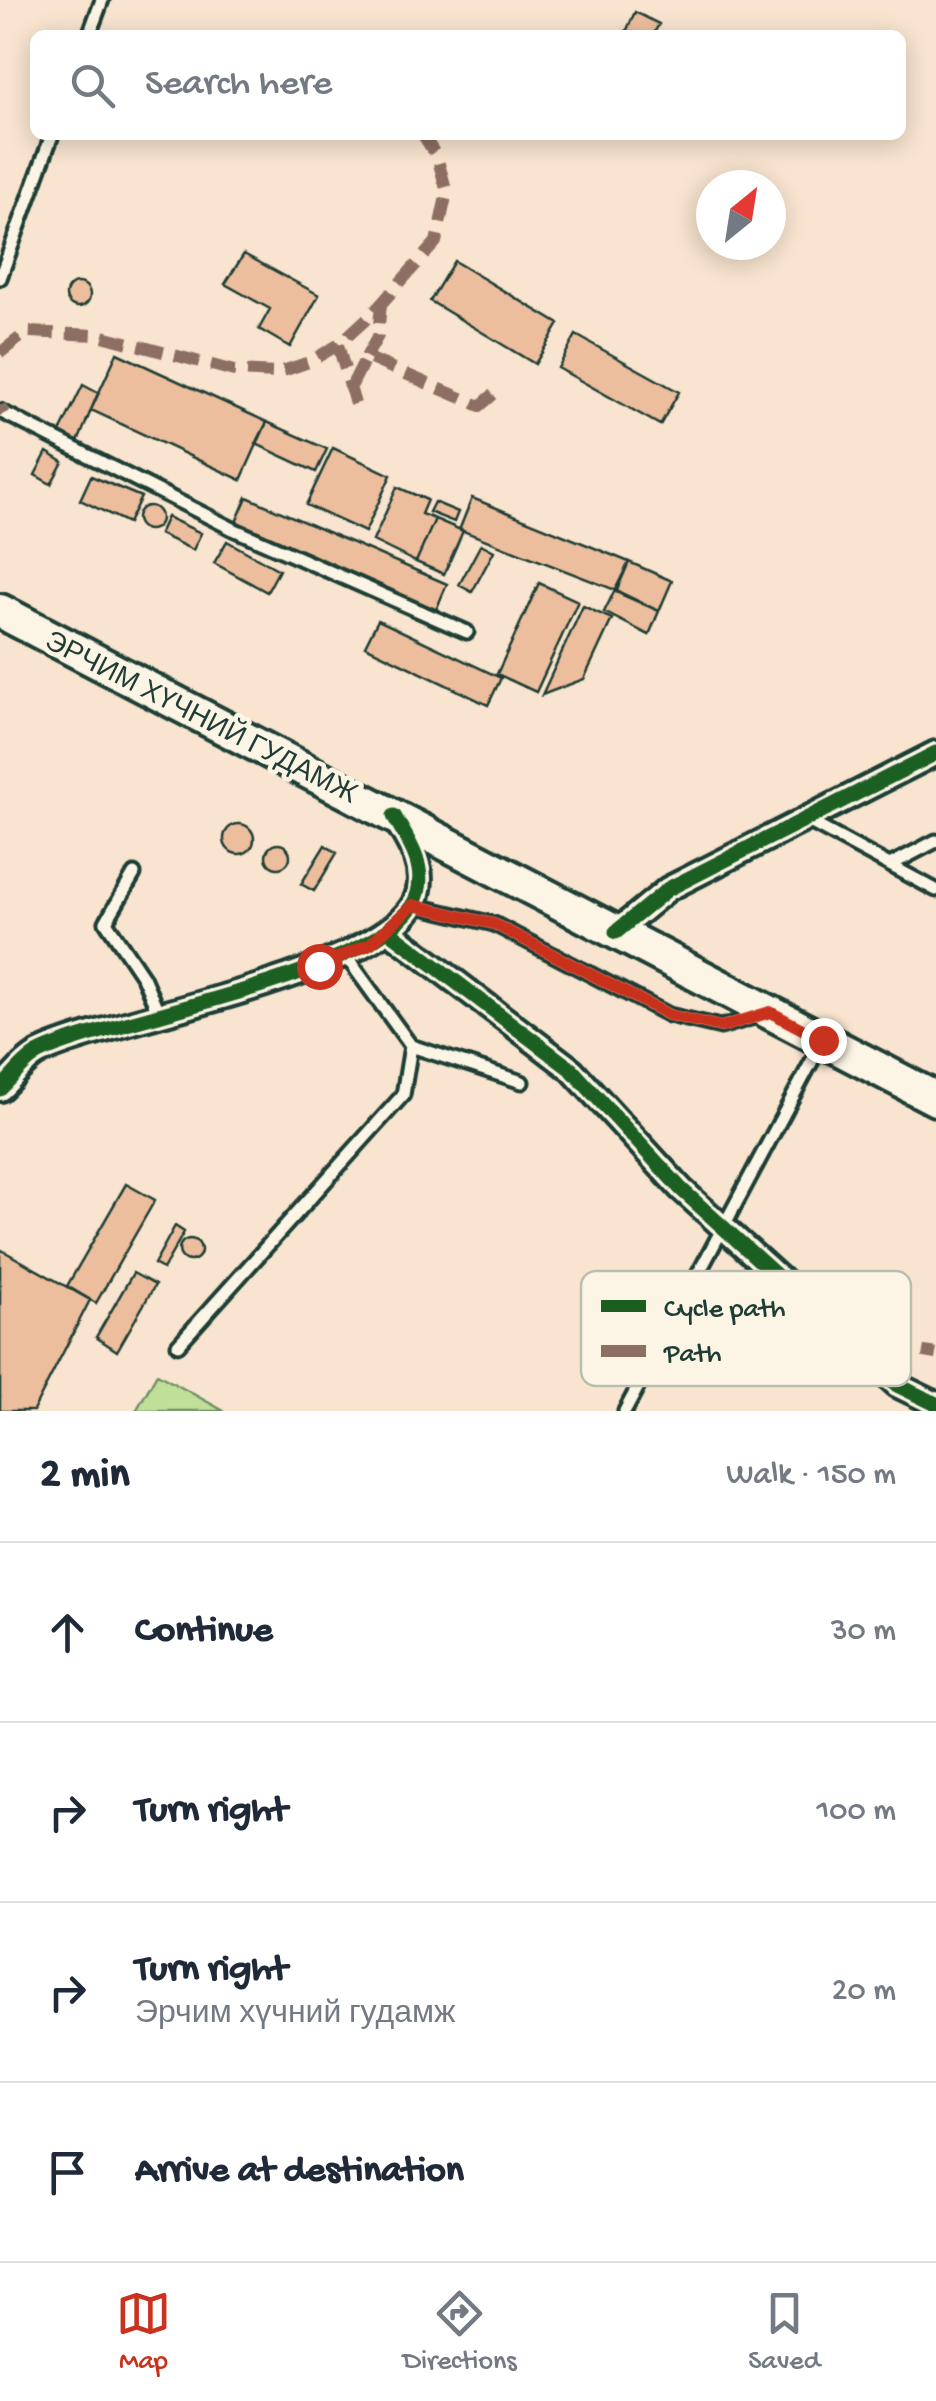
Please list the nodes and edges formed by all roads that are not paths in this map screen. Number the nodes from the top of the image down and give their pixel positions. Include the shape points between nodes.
1 (102, 0) edge
2 (91, 30) edge
3 (50, 140) edge
4 (0, 278) edge
5 (0, 411) edge
6 (0, 611) edge
7 (466, 632) dead end
8 (936, 753) edge
9 (394, 816) junction
10 (806, 820) junction
11 (936, 841) edge
12 (890, 864) junction
13 (134, 874) dead end
14 (936, 890) edge
15 (413, 905) junction
16 (389, 930) junction
17 (616, 932) junction
18 (346, 956) junction
19 (770, 1012) junction
20 (159, 1014) junction
21 (823, 1040) junction
22 (411, 1046) junction
23 (522, 1082) dead end
24 (0, 1089) edge
25 (936, 1099) edge
26 (723, 1228) junction
27 (700, 1271) edge
28 (770, 1271) edge
29 (178, 1346) dead end
30 (638, 1386) edge
31 (898, 1386) edge
32 (936, 1404) edge
33 (625, 1411) edge

1 - 2 lane
3 - 4 lane
5 - 7 lane via 234,528
6 - 9 main road, ЭРЧИМ ХҮЧНИЙ ГУДАМЖ
8 - 10 street
9 - 15 street via 418,861
9 - 17 main road, ЭРЧИМ ХҮЧНИЙ ГУДАМЖ
10 - 12 lane
10 - 17 street via 668,889
11 - 12 lane
12 - 14 lane
13 - 20 lane via 106,922
15 - 16 street
15 - 19 lane via 494,924 669,1015 722,1027
16 - 18 street
16 - 26 street via 572,1070
17 - 19 main road, ЭРЧИМ ХҮЧНИЙ ГУДАМЖ
18 - 20 street
18 - 22 lane
19 - 21 main road, ЭРЧИМ ХҮЧНИЙ ГУДАМЖ
20 - 24 street via 36,1054
21 - 25 main road, ЭРЧИМ ХҮЧНИЙ ГУДАМЖ
21 - 26 lane
22 - 23 lane
22 - 29 lane via 403,1095
26 - 27 lane
26 - 28 street
30 - 33 lane
31 - 32 street

